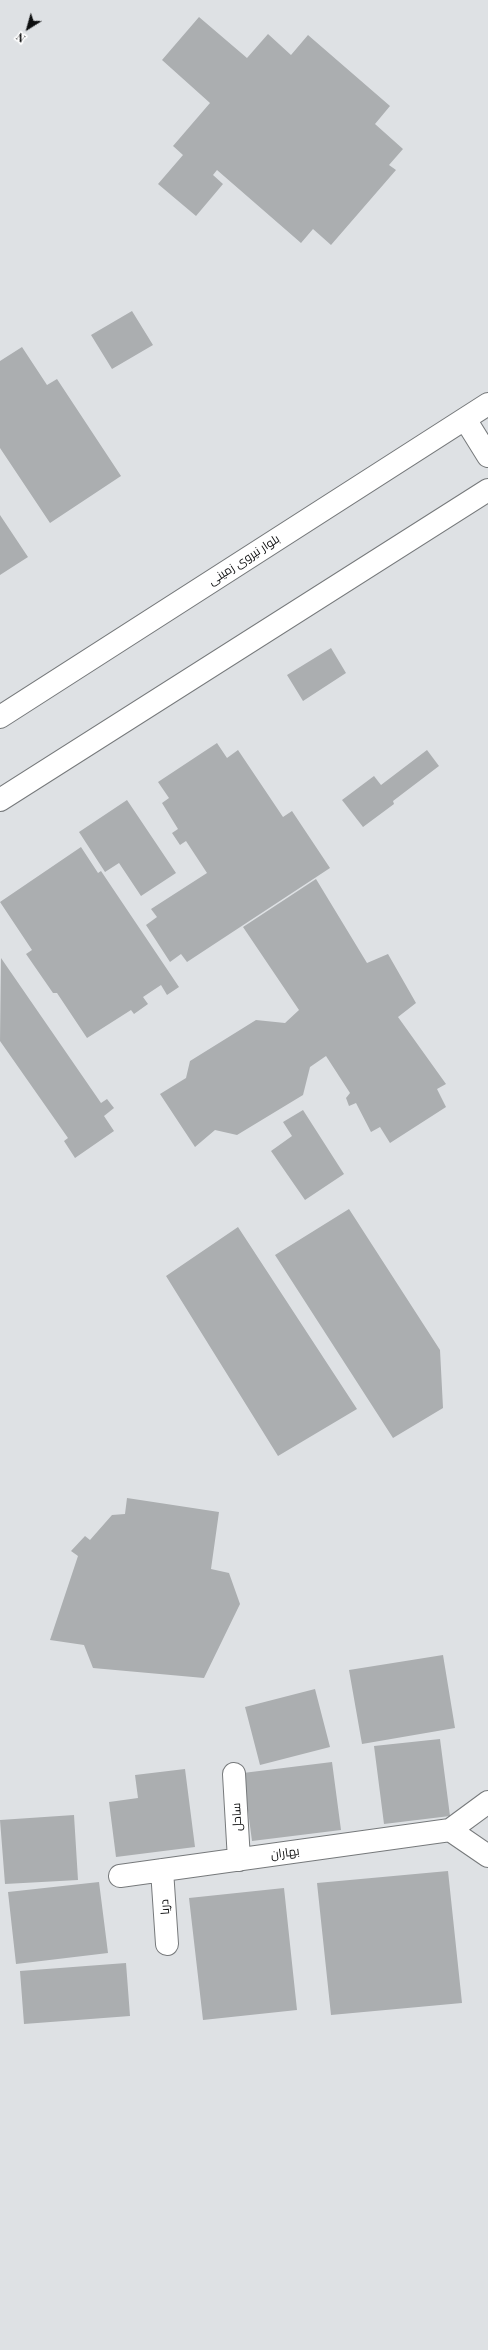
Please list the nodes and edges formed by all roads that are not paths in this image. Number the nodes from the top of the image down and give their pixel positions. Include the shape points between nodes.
1 (488, 404) edge
2 (465, 418) junction
3 (488, 456) edge
4 (488, 490) edge
5 (0, 717) edge
6 (0, 800) edge
7 (234, 1774) dead end
8 (488, 1802) edge
9 (450, 1830) junction
10 (488, 1856) edge
11 (239, 1860) junction
12 (162, 1870) junction
13 (120, 1876) dead end
14 (167, 1944) dead end

1 - 2 main road, بلوار نیروی زمینی
2 - 3 main road
2 - 5 main road, بلوار نیروی زمینی
4 - 6 main road
7 - 11 main road, ساحل
8 - 9 main road
9 - 10 main road
9 - 11 main road, بهاران
11 - 12 main road, بهاران
12 - 13 main road, بهاران
12 - 14 main road, دریا

